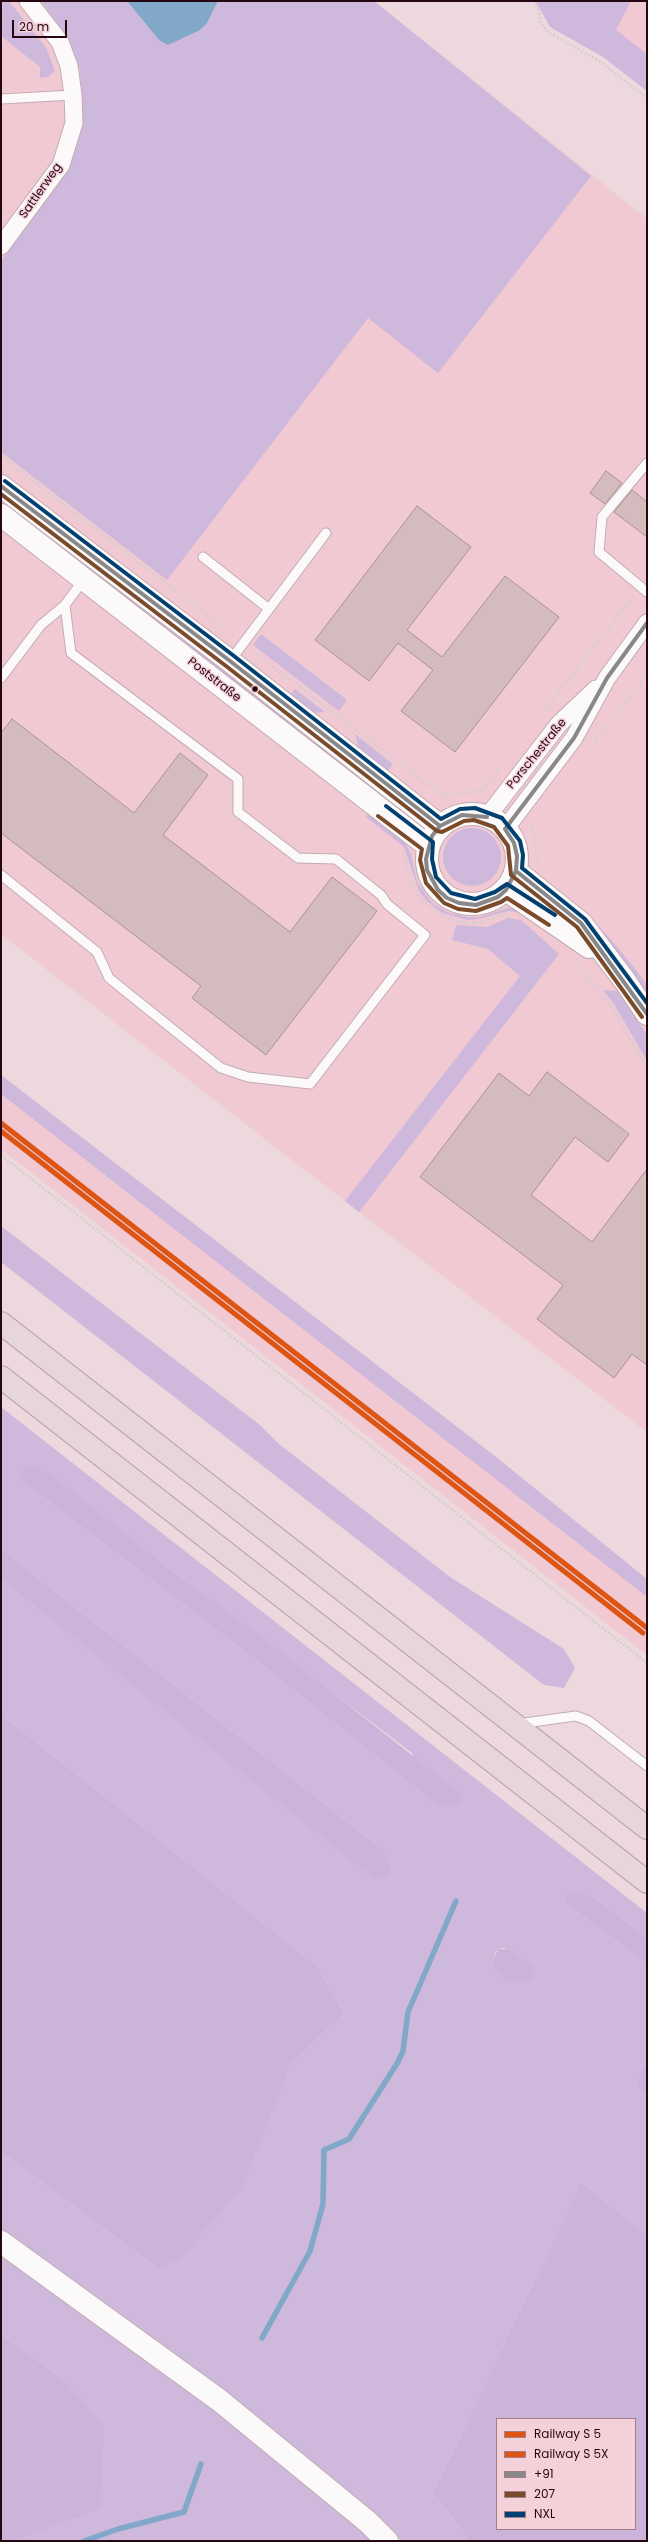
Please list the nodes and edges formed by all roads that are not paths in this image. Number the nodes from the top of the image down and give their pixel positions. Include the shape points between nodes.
1 (28, 1) edge
2 (74, 95) junction
3 (1, 99) edge
4 (1, 246) edge
5 (647, 463) edge
6 (1, 486) edge
7 (1, 515) edge
8 (326, 534) dead end
9 (203, 557) dead end
10 (84, 579) junction
11 (644, 589) edge
12 (65, 605) junction
13 (269, 609) junction
14 (647, 623) edge
15 (230, 661) junction
16 (1, 678) edge
17 (607, 678) junction
18 (487, 817) junction
19 (440, 826) junction
20 (505, 829) junction
21 (428, 846) junction
22 (1, 875) edge
23 (511, 881) junction
24 (647, 1014) edge
25 (1, 1323) edge
26 (1, 1377) edge
27 (517, 1724) junction
28 (647, 1766) edge
29 (647, 1828) edge
30 (647, 1882) edge
31 (1, 2242) edge
32 (387, 2541) edge

1 - 2 street, Sattlerweg via 60,42 69,66
2 - 3 lane
2 - 4 street, Sattlerweg via 74,123 61,165
5 - 11 lane via 602,517 599,552
6 - 15 street, Poststraße
7 - 10 street, Poststraße
8 - 13 lane
9 - 13 lane
10 - 12 lane
10 - 21 street, Poststraße
12 - 16 lane via 42,625
12 - 22 lane via 71,653 238,779 238,812 298,858 336,859 425,935 310,1084 248,1077 221,1068 109,978 97,952
13 - 15 lane
14 - 17 street, Porschestraße
15 - 19 street, Poststraße
17 - 18 street, Porschestraße via 558,724
17 - 20 street, Porschestraße via 574,738
18 - 19 street via 462,815
18 - 20 street
19 - 21 street
20 - 23 street via 514,843 517,856
21 - 23 street via 426,859 431,880 447,898 459,903 476,905 498,897
23 - 24 street via 543,914 610,962
25 - 27 highway
26 - 30 highway
27 - 28 lane via 576,1716 589,1721
27 - 29 highway
31 - 32 street via 219,2400 368,2522

